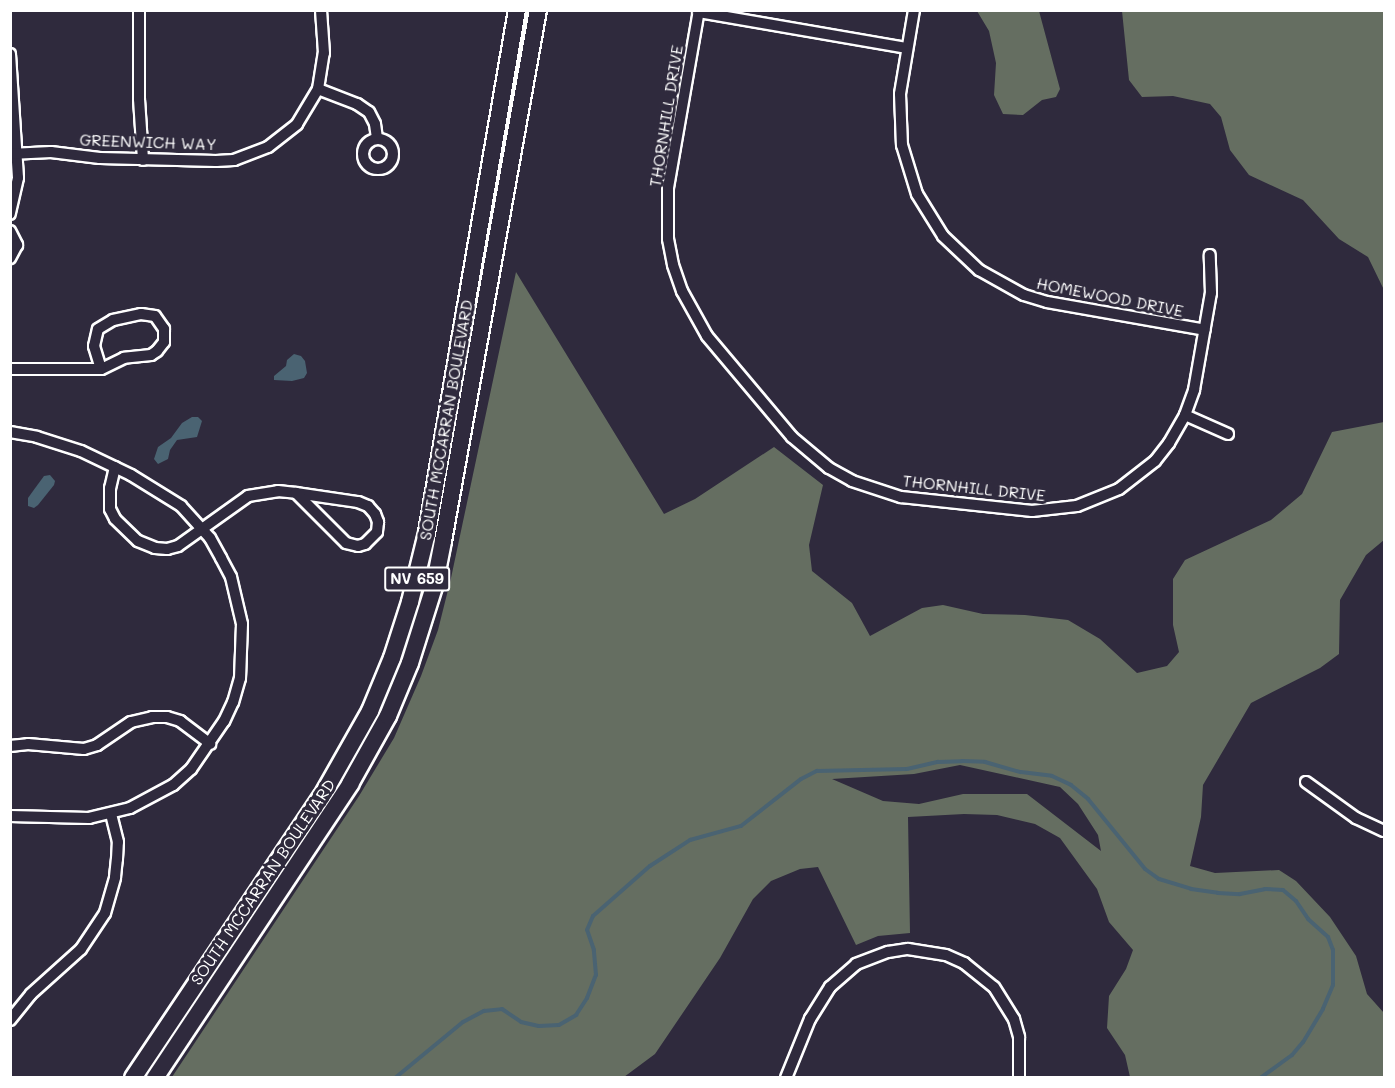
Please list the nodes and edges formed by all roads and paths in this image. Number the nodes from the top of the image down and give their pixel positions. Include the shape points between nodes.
1 (139, 10) edge
2 (321, 10) edge
3 (517, 10) edge
4 (538, 10) edge
5 (914, 10) edge
6 (699, 11) edge
7 (907, 48) junction
8 (10, 54) edge
9 (318, 89) junction
10 (377, 139) dead end
11 (14, 154) edge
12 (143, 160) junction
13 (10, 214) edge
14 (10, 231) edge
15 (1210, 255) dead end
16 (10, 258) edge
17 (1205, 330) junction
18 (10, 369) edge
19 (101, 369) junction
20 (1185, 415) junction
21 (10, 432) edge
22 (1228, 434) dead end
23 (116, 466) junction
24 (296, 493) junction
25 (201, 529) junction
26 (210, 744) junction
27 (10, 746) edge
28 (1306, 782) dead end
29 (111, 814) junction
30 (10, 816) edge
31 (1384, 831) edge
32 (10, 1020) edge
33 (133, 1077) edge
34 (155, 1077) edge
35 (786, 1077) edge
36 (1019, 1077) edge

1 - 12 street
2 - 9 street, GREENWICH WAY via 324,53
3 - 33 main road, SOUTH MCCARRAN BOULEVARD / NV 659 via 427,533 392,658 370,711 321,796
4 - 34 main road, SOUTH MCCARRAN BOULEVARD / NV 659 via 434,587 410,663 388,716 350,784
5 - 7 street, HOMEWOOD DRIVE
6 - 7 street
6 - 20 street, THORNHILL DRIVE via 668,188 667,221 673,265 682,291 707,336 809,453 852,481 901,497 1054,510 1101,498 1138,476 1169,443
7 - 17 street, HOMEWOOD DRIVE via 899,118 907,170 929,217 959,254 1024,295
8 - 11 street
9 - 10 street via 369,112
9 - 12 street, GREENWICH WAY via 297,124 272,146 253,155 216,161
11 - 12 street, GREENWICH WAY via 51,152
11 - 13 street via 18,178
14 - 16 street via 17,245
15 - 17 street, THORNHILL DRIVE via 1211,293
17 - 20 street, THORNHILL DRIVE via 1194,390
18 - 19 street
19 - 19 street via 94,346 99,329 113,320 141,314 155,316 164,329 164,342 158,351 124,358
20 - 22 street
21 - 23 street via 61,444
23 - 25 street via 181,506
23 - 25 street via 110,509 138,541 167,549
24 - 24 street via 368,506 378,522 376,532 364,544 346,543
24 - 25 street via 278,491 248,496
25 - 26 street via 231,578 242,624 241,669 235,694
26 - 27 street via 180,721 153,717 131,722 97,745 84,749
26 - 29 street via 173,785
28 - 31 street via 1356,818
29 - 30 street via 67,820
29 - 32 street via 118,842 116,877 105,913 81,949 31,994
35 - 36 street via 810,1019 830,987 856,964 908,949 955,958 994,987 1019,1036

